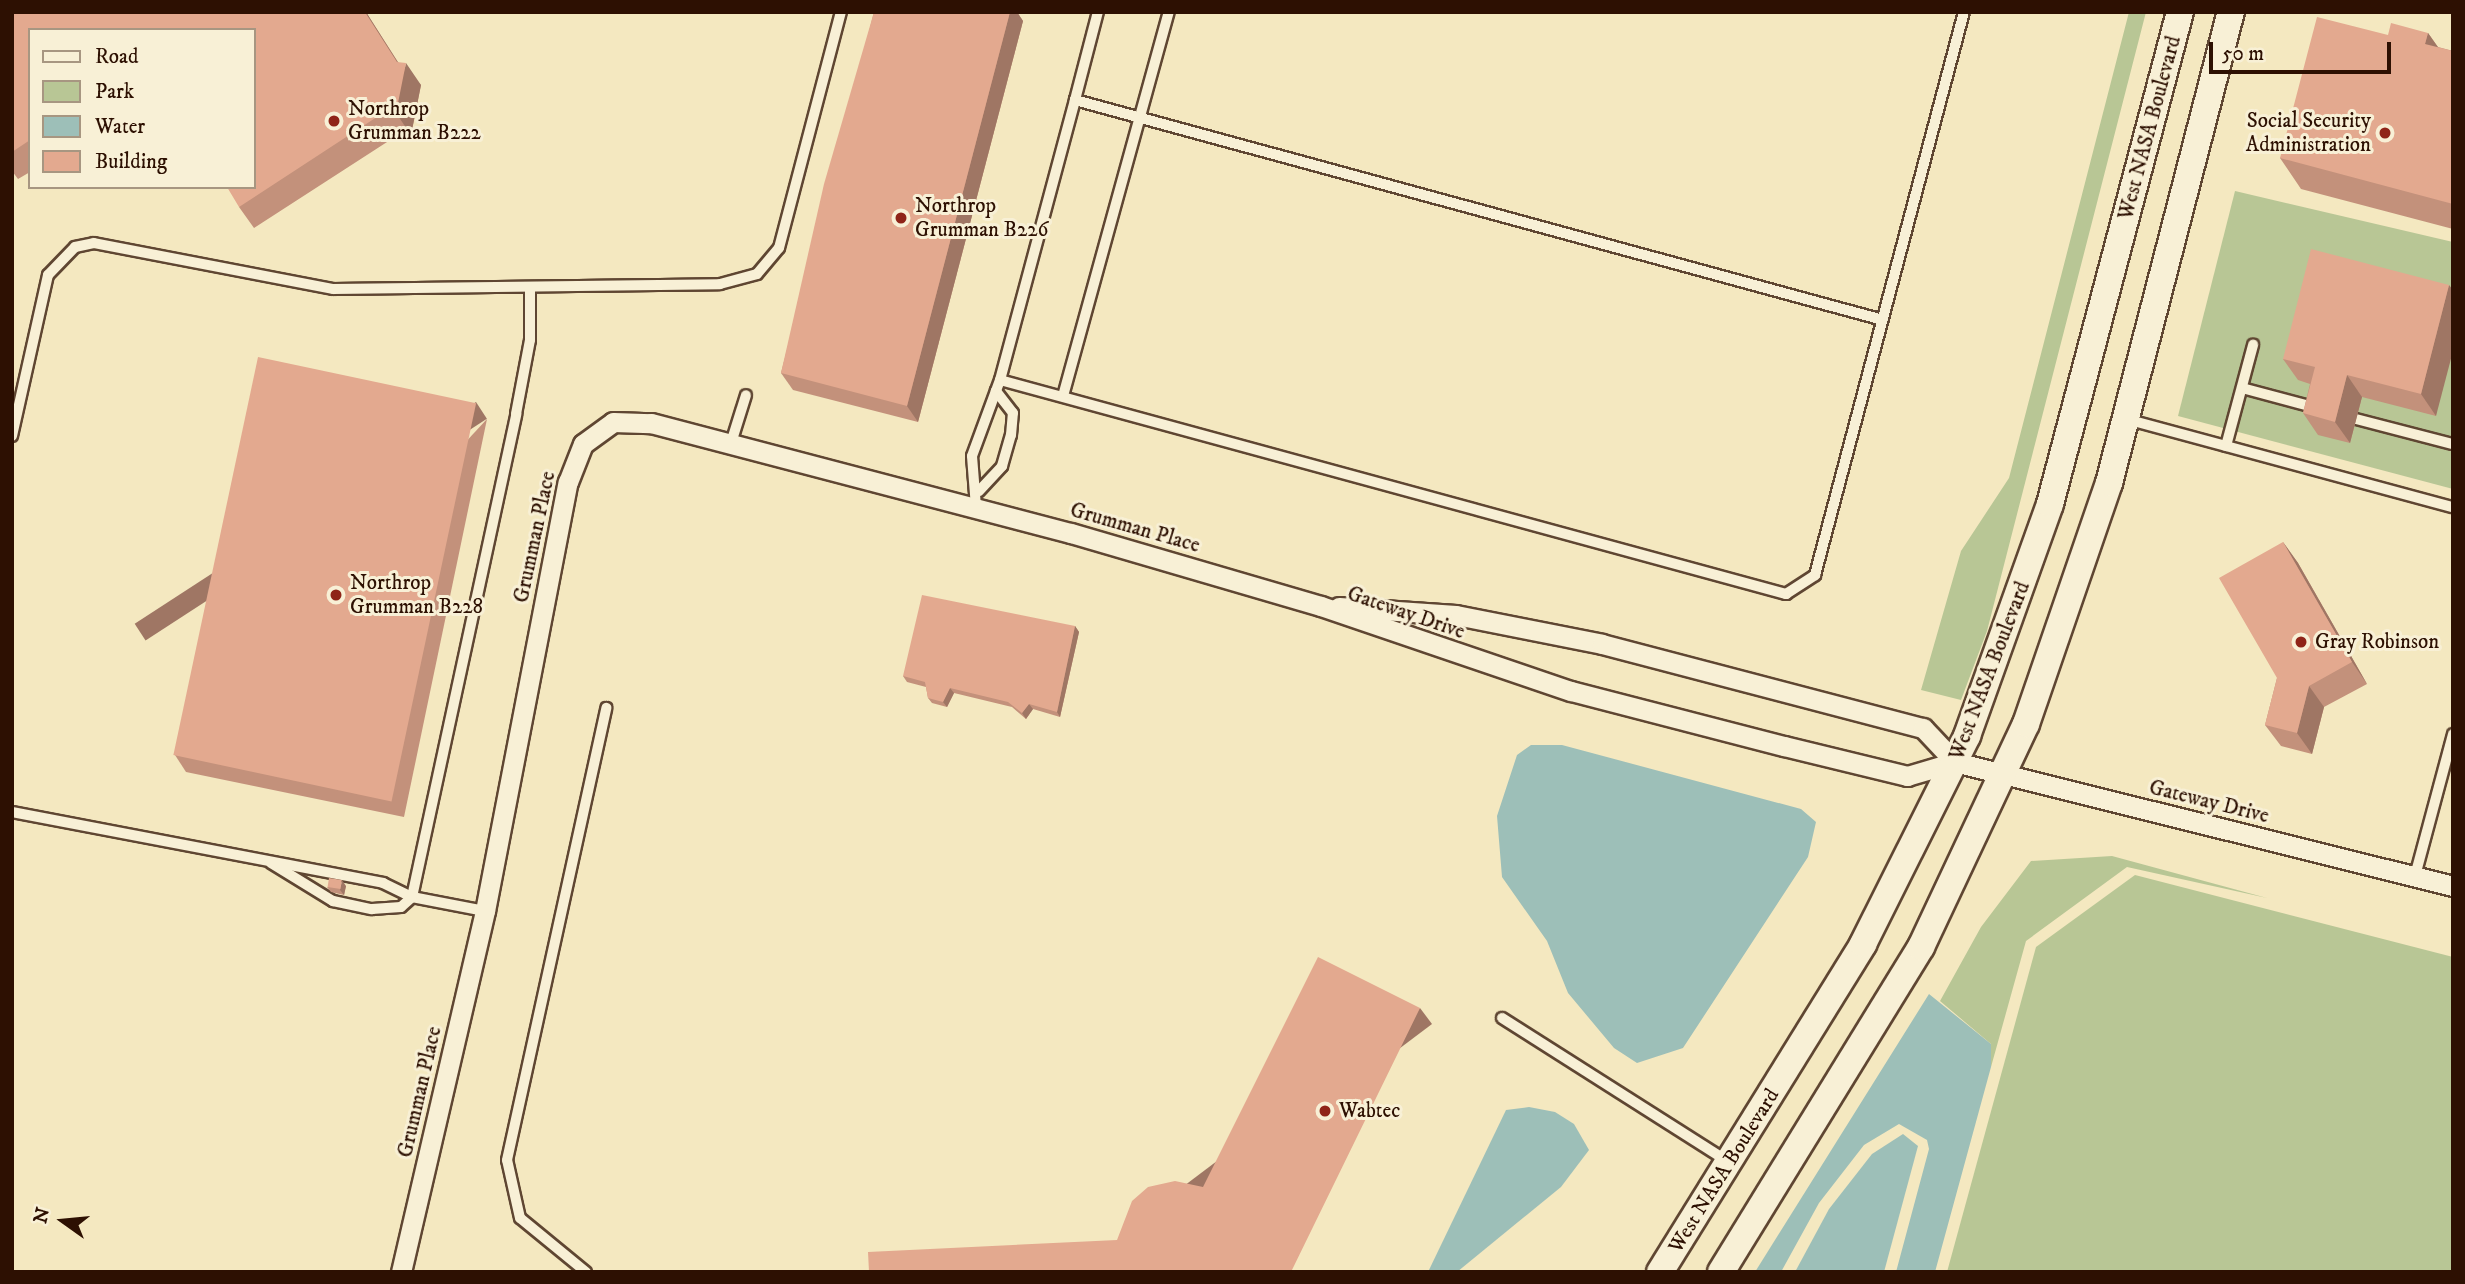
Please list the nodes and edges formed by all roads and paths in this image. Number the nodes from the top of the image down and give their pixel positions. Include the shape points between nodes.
1 (841, 12) edge
2 (1098, 12) edge
3 (1169, 12) edge
4 (1964, 12) edge
5 (2180, 12) edge
6 (2231, 12) edge
7 (1075, 100) junction
8 (1140, 119) junction
9 (530, 288) junction
10 (1883, 320) junction
11 (2253, 345) dead end
12 (1000, 380) junction
13 (2242, 388) junction
14 (996, 391) junction
15 (746, 395) dead end
16 (1063, 396) junction
17 (2324, 410) edge
18 (2126, 419) junction
19 (2356, 419) dead end
20 (12, 436) edge
21 (731, 443) junction
22 (2453, 444) edge
23 (2226, 446) junction
24 (978, 499) junction
25 (2453, 507) edge
26 (1321, 606) junction
27 (606, 708) dead end
28 (2453, 734) edge
29 (1955, 762) junction
30 (2006, 774) junction
31 (12, 812) edge
32 (271, 863) junction
33 (2415, 876) junction
34 (2453, 886) edge
35 (412, 897) junction
36 (485, 911) junction
37 (1502, 1018) dead end
38 (1729, 1163) junction
39 (401, 1272) edge
40 (586, 1272) edge
41 (1660, 1272) edge
42 (1721, 1272) edge

1 - 9 lane via 769,265 743,281 720,284
2 - 7 lane
3 - 8 lane
4 - 10 lane
5 - 29 main road, West NASA Boulevard via 2050,504
6 - 18 main road
7 - 8 lane
7 - 12 lane
8 - 10 lane
8 - 16 lane
9 - 20 lane via 333,289 94,243 75,247 48,275
9 - 35 lane via 530,340 516,414
10 - 16 lane via 1815,575 1786,594
11 - 13 lane
12 - 14 lane
12 - 16 lane
13 - 17 lane
13 - 23 lane
14 - 24 lane via 972,456
14 - 24 lane via 1013,413 1011,435 1002,466
15 - 21 lane
18 - 23 lane
18 - 30 main road via 2076,586
19 - 22 lane
21 - 24 street, Grumman Place
21 - 36 street, Grumman Place via 630,420 601,427 577,454
23 - 25 lane
24 - 26 street, Grumman Place
26 - 29 street, Gateway Drive via 1571,691 1784,746 1906,776
26 - 29 street, Gateway Drive via 1456,615 1602,644 1923,728
27 - 40 lane via 508,1160 520,1218
28 - 33 lane
29 - 30 street, Gateway Drive
29 - 38 main road, West NASA Boulevard via 1863,944
30 - 33 street, Gateway Drive
30 - 42 main road via 1908,970
31 - 32 lane
32 - 35 lane via 383,883
32 - 35 lane via 333,901 372,909 401,907
33 - 34 street, Gateway Drive
35 - 36 lane
36 - 39 street, Grumman Place
37 - 38 lane
38 - 41 main road, West NASA Boulevard

